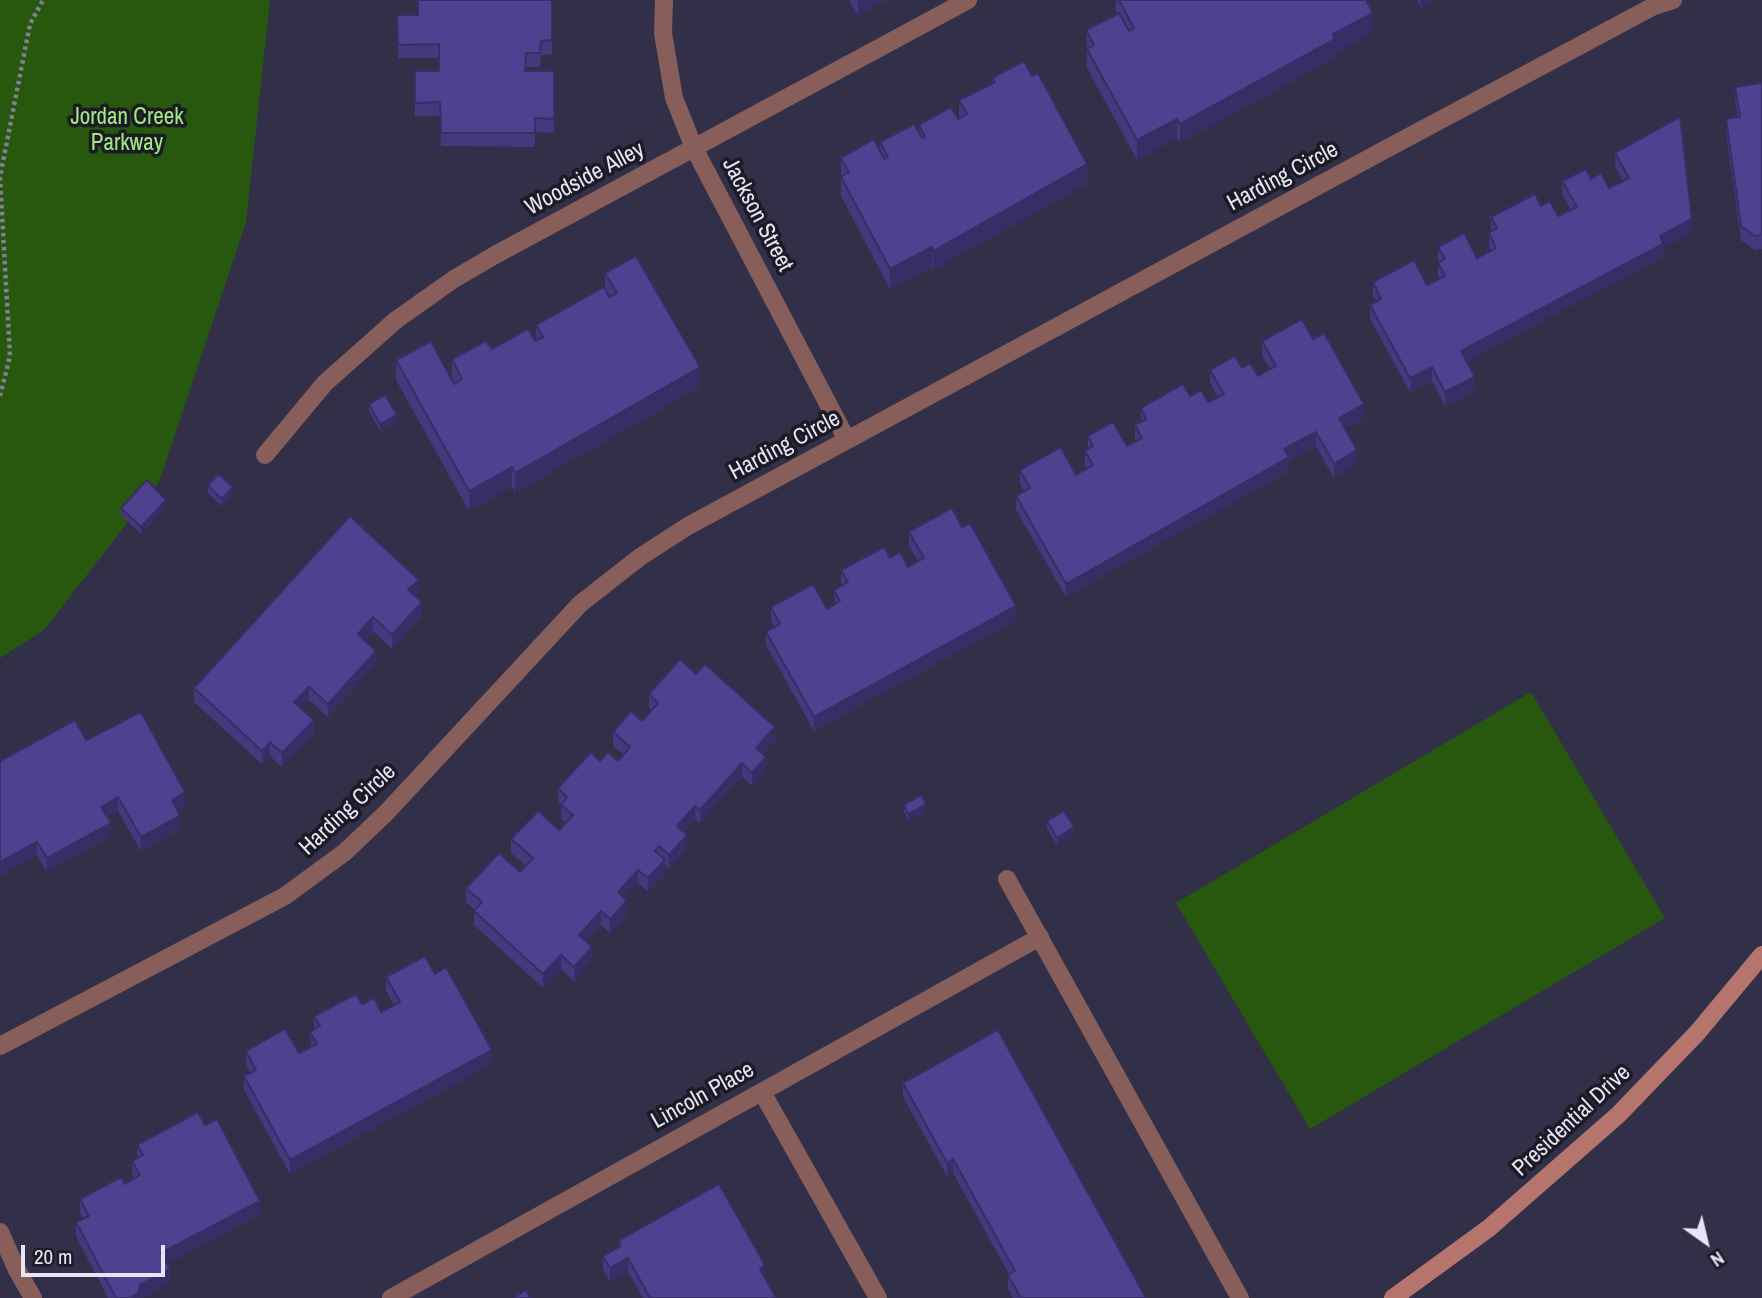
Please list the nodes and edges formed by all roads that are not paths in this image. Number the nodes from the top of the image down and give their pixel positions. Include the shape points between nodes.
1 (664, 0) edge
2 (968, 0) edge
3 (1673, 0) edge
4 (694, 148) junction
5 (847, 440) junction
6 (265, 455) dead end
7 (1007, 879) dead end
8 (1040, 937) junction
9 (1762, 955) edge
10 (0, 1046) edge
11 (762, 1092) junction
12 (0, 1232) edge
13 (33, 1298) edge
14 (391, 1298) edge
15 (878, 1298) edge
16 (1240, 1298) edge
17 (1393, 1298) edge

1 - 4 street, Jackson Street via 663,33 674,98
2 - 4 street, Woodside Alley
3 - 5 street, Harding Circle via 1652,7
4 - 5 street, Jackson Street
4 - 6 street, Woodside Alley via 495,255 406,313 326,383
5 - 10 street, Harding Circle via 688,526 580,604 386,813 345,852 285,897
7 - 8 street
8 - 11 street, Lincoln Place
8 - 16 street
9 - 17 street, Presidential Drive via 1697,1033 1618,1115 1489,1228
11 - 14 street, Lincoln Place
11 - 15 street
12 - 13 street

